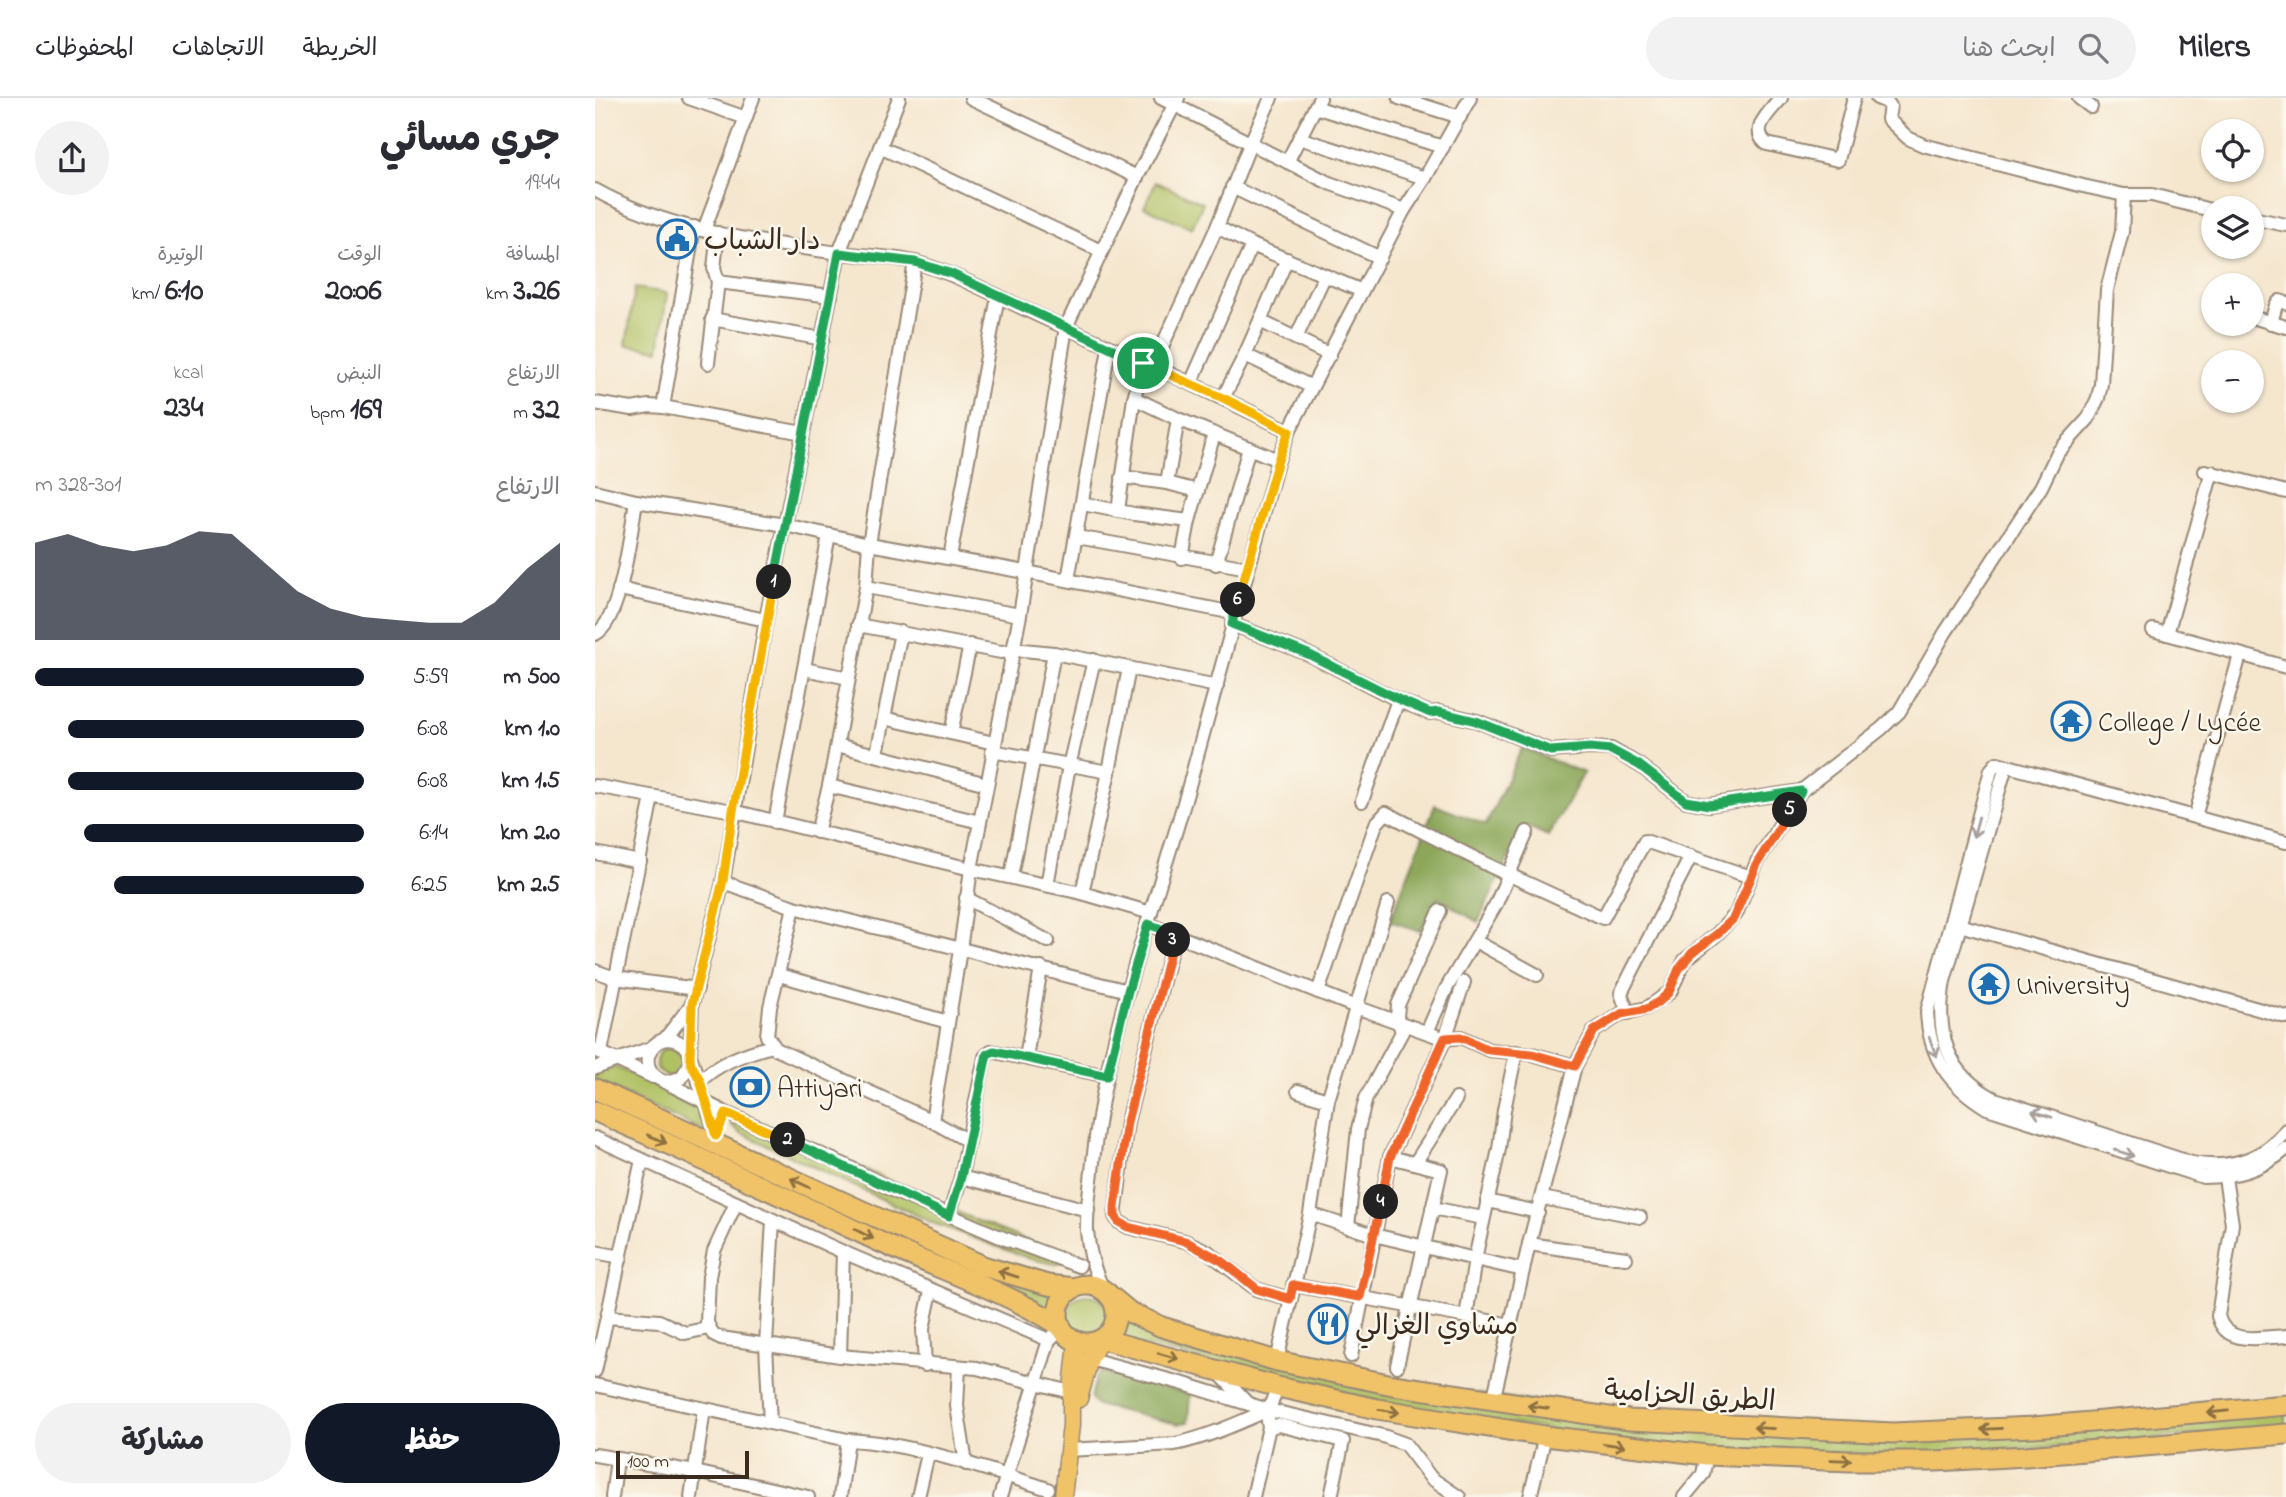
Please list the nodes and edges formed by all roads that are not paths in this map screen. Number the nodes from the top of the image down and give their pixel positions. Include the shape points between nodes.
1 (689, 98) edge
2 (753, 98) edge
3 (899, 98) edge
4 (971, 98) edge
5 (1161, 98) edge
6 (1271, 98) edge
7 (1399, 98) edge
8 (1470, 98) edge
9 (1781, 98) edge
10 (1854, 98) edge
11 (1877, 98) edge
12 (2079, 98) edge
13 (1177, 102) edge
14 (1318, 103) edge
15 (2091, 107) dead end
16 (1460, 117) junction
17 (746, 118) junction
18 (1299, 138) junction
19 (1250, 144) junction
20 (1443, 147) junction
21 (880, 148) junction
22 (1287, 162) junction
23 (1137, 177) junction
24 (1426, 178) junction
25 (1232, 187) junction
26 (595, 190) edge
27 (2124, 195) junction
28 (2201, 208) edge
29 (1404, 210) junction
30 (2264, 220) edge
31 (2286, 225) edge
32 (1217, 227) junction
33 (699, 229) junction
34 (718, 233) junction
35 (1252, 245) junction
36 (1101, 251) junction
37 (839, 253) junction
38 (1380, 258) junction
39 (1287, 259) junction
40 (915, 262) junction
41 (1324, 276) junction
42 (718, 282) junction
43 (1362, 291) junction
44 (831, 296) junction
45 (997, 296) junction
46 (2286, 303) edge
47 (712, 320) junction
48 (1261, 321) junction
49 (2264, 321) edge
50 (2271, 323) junction
51 (1066, 327) junction
52 (2286, 327) edge
53 (1296, 338) junction
54 (824, 339) junction
55 (1109, 348) junction
56 (1245, 355) junction
57 (1330, 355) junction
58 (708, 363) dead end
59 (1148, 364) junction
60 (1191, 383) junction
61 (1312, 387) junction
62 (1134, 398) junction
63 (1223, 398) junction
64 (595, 403) edge
65 (663, 407) junction
66 (1178, 419) junction
67 (1289, 431) junction
68 (803, 433) junction
69 (1214, 434) junction
70 (1249, 448) junction
71 (1278, 460) junction
72 (1122, 477) junction
73 (1167, 483) junction
74 (595, 491) edge
75 (1198, 491) junction
76 (2286, 492) edge
77 (636, 501) junction
78 (1083, 504) junction
79 (1118, 510) junction
80 (1189, 521) junction
81 (785, 526) junction
82 (829, 535) junction
83 (1077, 537) junction
84 (869, 544) junction
85 (950, 558) junction
86 (1182, 558) junction
87 (1216, 564) junction
88 (1248, 568) junction
89 (1026, 572) junction
90 (1068, 580) junction
91 (866, 587) junction
92 (619, 589) junction
93 (1020, 615) junction
94 (1233, 618) junction
95 (767, 620) junction
96 (858, 625) junction
97 (2153, 630) dead end
98 (901, 632) junction
99 (595, 634) edge
100 (2167, 634) junction
101 (970, 645) junction
102 (1014, 650) junction
103 (1054, 653) junction
104 (2240, 655) junction
105 (1094, 660) junction
106 (2286, 667) edge
107 (1129, 668) junction
108 (804, 669) junction
109 (849, 678) junction
110 (1217, 686) junction
111 (1398, 699) junction
112 (884, 718) junction
113 (951, 733) junction
114 (837, 745) junction
115 (993, 747) junction
116 (877, 754) junction
117 (1034, 759) junction
118 (1069, 766) junction
119 (1109, 772) junction
120 (987, 784) junction
121 (595, 786) edge
122 (829, 786) junction
123 (1801, 791) junction
124 (652, 797) junction
125 (1362, 800) dead end
126 (733, 811) junction
127 (2195, 817) junction
128 (775, 822) junction
129 (980, 822) junction
130 (817, 832) junction
131 (1527, 832) dead end
132 (2286, 842) edge
133 (595, 853) edge
134 (1691, 856) junction
135 (640, 862) junction
136 (971, 869) junction
137 (1509, 874) junction
138 (1011, 876) junction
139 (1751, 877) junction
140 (723, 881) junction
141 (1047, 885) junction
142 (1082, 893) junction
143 (966, 898) junction
144 (1388, 903) dead end
145 (794, 907) junction
146 (1440, 911) dead end
147 (1149, 918) junction
148 (1956, 924) junction
149 (1175, 934) junction
150 (1048, 941) dead end
151 (1475, 941) junction
152 (960, 950) junction
153 (1041, 968) junction
154 (595, 971) edge
155 (779, 975) junction
156 (1537, 975) dead end
157 (615, 978) junction
158 (1464, 982) dead end
159 (697, 989) junction
160 (1128, 991) junction
161 (1318, 992) junction
162 (692, 1004) junction
163 (1356, 1007) junction
164 (1628, 1013) junction
165 (2286, 1017) edge
166 (948, 1022) junction
167 (1400, 1022) junction
168 (1427, 1032) junction
169 (1445, 1038) junction
170 (665, 1039) junction
171 (773, 1046) junction
172 (651, 1048) junction
173 (598, 1051) edge
174 (1516, 1052) junction
175 (1026, 1058) junction
176 (617, 1060) junction
177 (690, 1060) junction
178 (1575, 1066) junction
179 (595, 1068) edge
180 (1107, 1076) junction
181 (700, 1080) junction
182 (661, 1081) junction
183 (595, 1089) edge
184 (1298, 1091) dead end
185 (1456, 1099) dead end
186 (1328, 1100) junction
187 (706, 1104) junction
188 (595, 1111) edge
189 (726, 1113) junction
190 (932, 1121) junction
191 (2286, 1130) edge
192 (595, 1138) edge
193 (718, 1140) junction
194 (968, 1141) junction
195 (2286, 1149) edge
196 (1390, 1157) junction
197 (642, 1160) junction
198 (1415, 1163) junction
199 (2224, 1172) junction
200 (961, 1177) junction
201 (1542, 1198) junction
202 (1487, 1200) junction
203 (736, 1202) junction
204 (1432, 1208) junction
205 (1088, 1210) junction
206 (1538, 1212) junction
207 (1310, 1214) junction
208 (949, 1216) junction
209 (1640, 1217) dead end
210 (1483, 1218) junction
211 (773, 1220) junction
212 (1348, 1227) junction
213 (1087, 1229) junction
214 (1374, 1235) junction
215 (1529, 1244) junction
216 (1423, 1247) junction
217 (595, 1252) edge
218 (843, 1252) junction
219 (621, 1257) junction
220 (1626, 1258) dead end
221 (1475, 1259) junction
222 (1079, 1266) junction
223 (1523, 1270) junction
224 (1293, 1285) junction
225 (1075, 1288) junction
226 (931, 1291) junction
227 (1106, 1293) junction
228 (1360, 1297) junction
229 (1290, 1299) junction
230 (1411, 1307) junction
231 (607, 1317) junction
232 (1466, 1317) junction
233 (1511, 1325) junction
234 (709, 1328) junction
235 (1056, 1331) junction
236 (2286, 1336) edge
237 (1101, 1339) junction
238 (1077, 1342) junction
239 (766, 1345) junction
240 (840, 1356) junction
241 (1350, 1356) dead end
242 (1090, 1359) junction
243 (1277, 1361) junction
244 (925, 1365) junction
245 (1397, 1366) dead end
246 (959, 1367) junction
247 (1215, 1369) junction
248 (595, 1371) edge
249 (1035, 1381) junction
250 (595, 1385) edge
251 (1278, 1387) junction
252 (1071, 1392) junction
253 (1493, 1401) junction
254 (1247, 1403) junction
255 (2286, 1405) edge
256 (704, 1409) junction
257 (1268, 1410) junction
258 (770, 1423) junction
259 (1071, 1425) junction
260 (1269, 1427) junction
261 (2286, 1434) edge
262 (1545, 1436) junction
263 (848, 1440) junction
264 (1068, 1450) junction
265 (928, 1454) junction
266 (595, 1455) edge
267 (1707, 1455) junction
268 (617, 1459) junction
269 (966, 1464) junction
270 (695, 1472) junction
271 (1007, 1476) junction
272 (1055, 1493) edge
273 (1688, 1495) edge
274 (612, 1497) edge
275 (691, 1497) edge
276 (808, 1497) edge
277 (840, 1497) edge
278 (918, 1497) edge
279 (1000, 1497) edge
280 (1253, 1497) edge
281 (1331, 1497) edge
282 (1459, 1497) edge
283 (1530, 1497) edge

1 - 17 street
2 - 17 street
3 - 21 street
4 - 23 street
5 - 13 street
6 - 19 street
7 - 16 street
8 - 16 street
9 - 10 street via 1760,125 1761,139 1838,160
11 - 27 street via 1890,106 1888,119 1923,145
12 - 15 street
13 - 19 street
13 - 23 street
14 - 18 street
14 - 20 street
16 - 20 street
17 - 33 street
18 - 22 street
18 - 24 street
19 - 22 street
19 - 25 street
20 - 24 street
21 - 36 street
21 - 37 street
22 - 29 street
23 - 36 street
24 - 29 street
25 - 32 street
25 - 38 street
26 - 33 street via 619,203
27 - 28 street via 2152,195
27 - 123 street via 2094,409 2058,452 1899,712
29 - 38 street
30 - 31 street
32 - 35 street
32 - 59 street
33 - 34 street
33 - 65 street
34 - 37 street
34 - 42 street via 714,268
35 - 39 street
35 - 60 street
36 - 51 street
37 - 40 street
37 - 44 street
38 - 43 street
39 - 41 street
39 - 48 street
40 - 45 street
40 - 84 street
41 - 43 street
41 - 53 street
42 - 44 street
42 - 47 street
43 - 57 street
44 - 54 street
45 - 51 street
45 - 85 street
46 - 50 street via 2276,305
47 - 54 street
47 - 58 street
48 - 53 street
48 - 56 street
49 - 50 street
50 - 52 street
51 - 55 street
51 - 89 street
53 - 57 street
54 - 68 street
55 - 59 street
55 - 78 street
56 - 61 street
56 - 63 street
57 - 61 street
59 - 60 street
59 - 62 street
60 - 63 street
61 - 67 street
62 - 66 street
62 - 72 street
63 - 67 street
64 - 65 street via 624,409
65 - 68 street
66 - 69 street
66 - 73 street
67 - 71 street
68 - 81 street
69 - 70 street
69 - 75 street
70 - 71 street
70 - 87 street
71 - 88 street
72 - 73 street
72 - 79 street
73 - 75 street
74 - 77 street
75 - 80 street
76 - 100 street via 2208,471
77 - 81 street
77 - 92 street
78 - 79 street
78 - 83 street
79 - 80 street
80 - 86 street
81 - 82 street
81 - 95 street
82 - 84 street
82 - 108 street
83 - 86 street
83 - 90 street
84 - 85 street
84 - 91 street
85 - 89 street
86 - 87 street
87 - 88 street
88 - 94 street
89 - 90 street
89 - 93 street
90 - 94 street
91 - 93 street
91 - 96 street
92 - 95 street
92 - 99 street via 610,621
93 - 102 street
94 - 110 street
94 - 111 street
95 - 126 street
96 - 98 street
96 - 109 street
97 - 100 street
98 - 101 street
98 - 112 street
100 - 104 street
101 - 102 street
101 - 113 street
102 - 103 street
102 - 115 street
103 - 105 street
103 - 117 street
104 - 106 street
104 - 127 street
105 - 107 street
105 - 118 street
107 - 110 street
107 - 119 street
108 - 109 street
108 - 128 street
109 - 114 street
110 - 147 street
111 - 123 street via 1430,713 1476,721 1551,751 1611,750 1695,804
111 - 125 street
112 - 113 street
112 - 116 street
113 - 115 street
114 - 116 street
114 - 122 street
115 - 117 street
115 - 120 street
116 - 120 street
117 - 118 street
117 - 138 street
118 - 119 street
118 - 141 street
119 - 142 street
120 - 129 street
121 - 124 street
122 - 129 street
122 - 130 street
123 - 139 street
124 - 126 street
124 - 135 street
126 - 128 street
126 - 140 street
127 - 132 street
127 - 148 street via 2006,765
128 - 130 street
129 - 136 street
130 - 136 street
131 - 137 street
133 - 135 street
134 - 137 street via 1645,841 1603,918
134 - 139 street
134 - 164 street via 1621,993
135 - 157 street
136 - 138 street
136 - 143 street
137 - 151 street
137 - 161 street via 1386,813 1376,824
138 - 141 street
139 - 164 street via 1736,914 1685,960 1669,992 1647,1009
140 - 145 street
140 - 159 street
141 - 142 street
142 - 147 street
143 - 150 street
143 - 152 street
144 - 163 street
145 - 152 street
145 - 155 street
146 - 167 street via 1398,1005
147 - 149 street
147 - 160 street
148 - 165 street
148 - 199 street via 1931,990 1928,1032 1942,1066 1965,1093 2000,1113 2177,1171 2203,1177
149 - 161 street
149 - 229 street via 1127,1122 1115,1216 1128,1227 1207,1251 1257,1289
151 - 156 street
151 - 168 street
152 - 153 street
152 - 166 street
153 - 160 street
153 - 175 street
154 - 157 street
155 - 166 street
155 - 171 street via 767,1029
157 - 159 street
157 - 173 street
158 - 169 street
159 - 162 street
160 - 180 street
161 - 163 street
162 - 170 street
162 - 177 street
163 - 167 street
163 - 186 street
164 - 178 street via 1594,1031
166 - 190 street
167 - 168 street
167 - 212 street via 1402,1032 1361,1114
168 - 169 street
169 - 174 street via 1461,1037 1489,1050
169 - 196 street
170 - 172 street
170 - 177 street via 682,1043
171 - 181 street via 710,1070
171 - 190 street
172 - 176 street
172 - 182 street via 647,1065
173 - 176 street
174 - 178 street
174 - 202 street
175 - 180 street
175 - 194 street via 994,1051 987,1054
176 - 179 street
176 - 182 street
177 - 181 street
177 - 182 street via 681,1078
178 - 201 street
180 - 205 street
181 - 187 street
182 - 187 street
183 - 193 highway, الطريق الحزامية
184 - 186 street
185 - 198 street
186 - 207 street
187 - 189 street
187 - 193 street
188 -> 235 highway via 1001,1293
189 - 193 street
189 - 208 street
190 - 194 street
191 - 199 street via 2259,1154
192 - 197 street
225 -> 193 highway, الطريق الحزامية via 983,1266 828,1197
194 - 200 street
195 - 199 street via 2253,1170
196 - 198 street
196 - 214 street
197 - 203 street
197 - 219 street
198 - 204 street via 1441,1170
199 - 236 street via 2232,1224 2220,1323 2229,1335 2239,1338
200 - 205 street
200 - 208 street
201 - 206 street
201 - 209 street
202 - 206 street
202 - 210 street
203 - 211 street
203 - 234 street via 710,1265
204 - 210 street
204 - 216 street
205 - 213 street
206 - 215 street
207 - 212 street
207 - 224 street
208 - 222 street
210 - 221 street
211 - 218 street
211 - 239 street
212 - 214 street
213 - 222 street
213 - 227 street via 1091,1258
214 - 216 street
214 - 228 street
215 - 220 street
215 - 223 street
216 - 221 street
216 - 230 street
217 - 219 street
218 - 226 street
218 - 240 street
219 - 231 street
221 - 223 street
221 - 232 street
222 - 225 street
223 - 233 street
224 - 228 street
224 - 229 street
225 - 227 highway, الطريق الحزامية via 1094,1286
225 - 235 highway via 1058,1308
226 - 235 street
226 - 244 street via 923,1329
227 - 237 highway via 1113,1301 1116,1318
227 - 243 highway, الطريق الحزامية via 1146,1321
228 - 230 street
228 - 241 street
229 - 243 street
230 - 232 street
230 - 245 street
231 - 234 street via 659,1321 685,1333
231 - 248 street
232 - 233 street
233 - 253 street
234 - 239 street via 721,1338
235 - 238 highway
235 - 249 street
237 - 238 highway, الطريق الحزامية
237 - 242 main road
237 -> 247 highway, الطريق الحزامية
238 - 252 main road
239 - 240 street
239 - 258 street
240 - 244 street
242 - 254 street
242 - 259 main road
243 - 253 highway, الطريق الحزامية
244 - 246 street
246 - 249 street
246 - 269 street via 957,1405
247 - 251 highway, الطريق الحزامية
247 - 254 street
249 - 252 street
249 - 271 street
250 - 256 street
251 - 257 street
251 -> 262 highway, الطريق الحزامية via 1377,1409
252 - 259 main road
255 -> 253 highway, الطريق الحزامية via 2046,1426 1893,1433 1629,1420
254 - 257 street
256 - 258 street
256 - 270 street
257 - 260 street
257 - 264 street via 1213,1434 1175,1444
257 - 282 street via 1405,1444 1431,1478
258 - 263 street
259 - 264 main road
260 - 280 street
260 - 281 street via 1279,1425 1343,1441
267 -> 261 highway, الطريق الحزامية via 1936,1461
262 -> 267 highway, الطريق الحزامية
262 - 283 street
263 - 265 street
263 - 277 street
264 - 272 main road
265 - 269 street
265 - 278 street
266 - 268 street
267 - 273 street via 1703,1474
268 - 270 street
268 - 274 street
269 - 271 street
270 - 275 street
270 - 276 street
271 - 272 street
271 - 279 street

